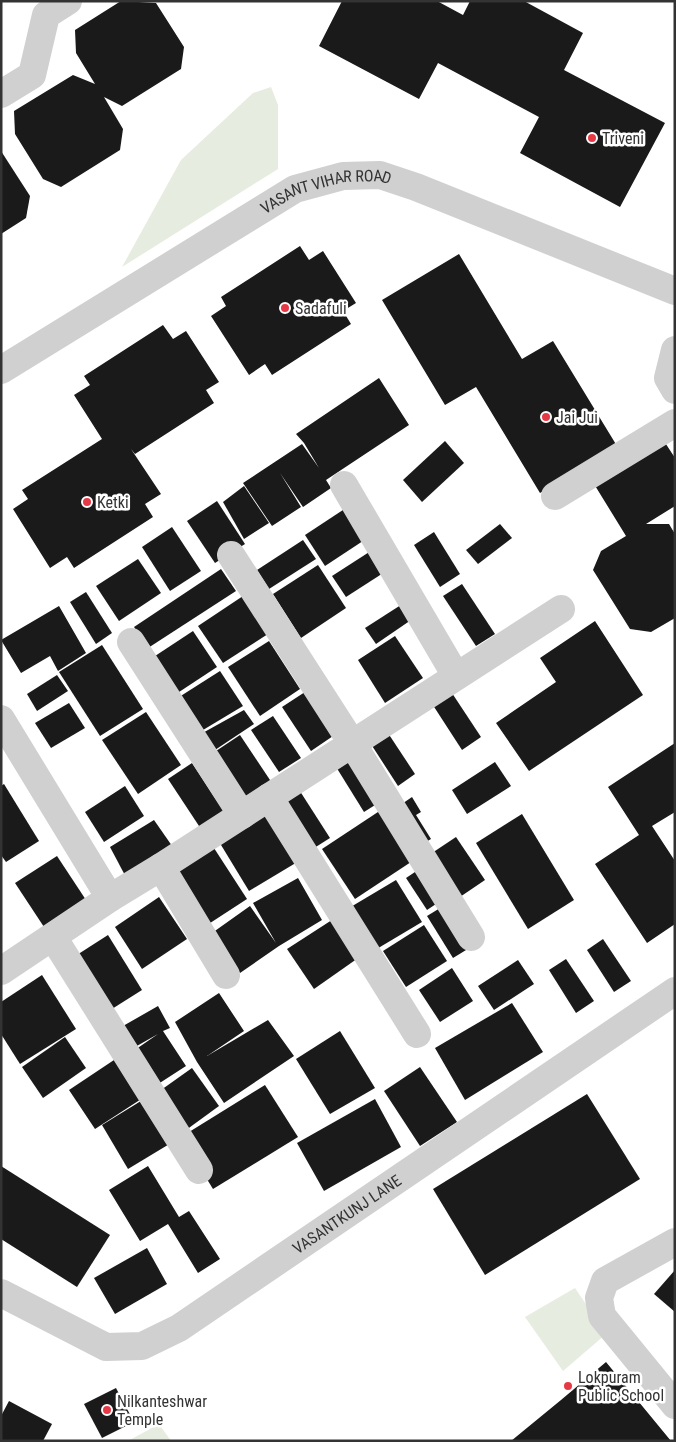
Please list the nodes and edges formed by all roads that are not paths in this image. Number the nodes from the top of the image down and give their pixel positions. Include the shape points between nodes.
1 (68, 1) edge
2 (1, 94) edge
3 (675, 291) edge
4 (675, 350) edge
5 (1, 370) edge
6 (675, 390) edge
7 (675, 422) edge
8 (344, 485) dead end
9 (554, 496) dead end
10 (231, 555) dead end
11 (561, 609) dead end
12 (131, 642) dead end
13 (456, 676) junction
14 (1, 719) edge
15 (352, 743) junction
16 (269, 797) junction
17 (242, 815) junction
18 (161, 867) junction
19 (110, 898) junction
20 (472, 936) dead end
21 (53, 937) junction
22 (1, 970) edge
23 (226, 974) dead end
24 (675, 991) edge
25 (417, 1034) dead end
26 (199, 1170) dead end
27 (675, 1242) edge
28 (1, 1293) edge
29 (675, 1405) edge

1 - 2 street via 46,15 32,75
3 - 5 street, VASANT VIHAR ROAD via 380,174 343,176 294,189
4 - 6 street via 668,378
7 - 9 street
8 - 13 street
10 - 15 street
11 - 13 street
12 - 17 street
13 - 15 street
14 - 19 street
15 - 16 street
15 - 20 street
16 - 17 street
16 - 25 street
17 - 18 street
18 - 19 street
18 - 23 street
19 - 21 street
21 - 22 street
21 - 26 street
24 - 28 street, VASANTKUNJ LANE via 187,1322 142,1346 106,1347
27 - 29 street via 605,1281 599,1298 602,1316

